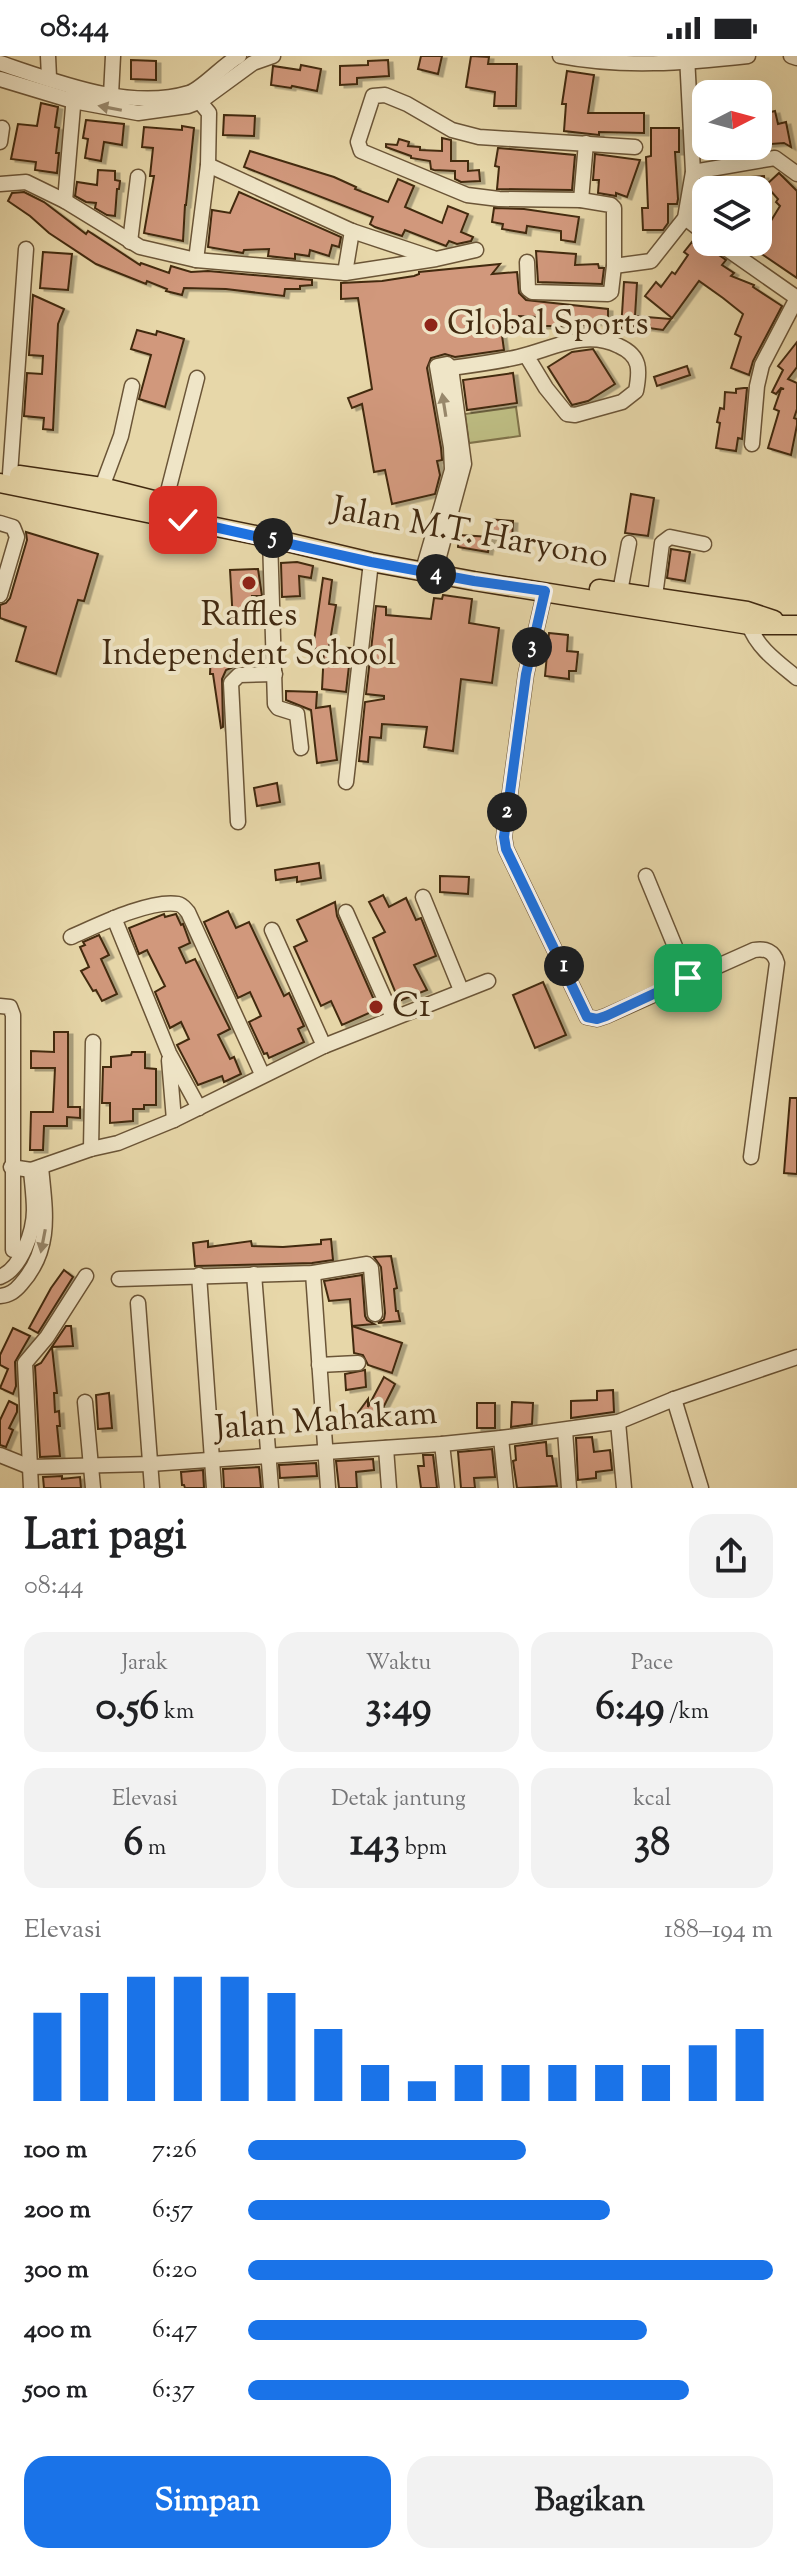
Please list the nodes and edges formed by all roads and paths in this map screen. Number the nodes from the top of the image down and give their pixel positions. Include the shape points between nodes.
1 (48, 56) edge
2 (113, 56) edge
3 (239, 56) edge
4 (273, 56) edge
5 (560, 56) edge
6 (748, 56) edge
7 (791, 56) edge
8 (797, 58) edge
9 (687, 59) edge
10 (0, 63) edge
11 (49, 77) junction
12 (0, 79) edge
13 (74, 94) junction
14 (111, 95) junction
15 (196, 97) junction
16 (586, 143) junction
17 (635, 147) dead end
18 (208, 165) junction
19 (693, 172) junction
20 (797, 174) edge
21 (138, 177) dead end
22 (0, 184) edge
23 (581, 200) junction
24 (65, 201) junction
25 (685, 218) junction
26 (692, 223) edge
27 (352, 231) junction
28 (130, 242) junction
29 (26, 249) dead end
30 (476, 250) dead end
31 (737, 256) edge
32 (436, 259) junction
33 (196, 260) junction
34 (527, 262) dead end
35 (614, 266) junction
36 (345, 273) junction
37 (797, 298) edge
38 (526, 355) junction
39 (197, 378) dead end
40 (132, 386) dead end
41 (752, 444) dead end
42 (3, 476) edge
43 (102, 487) junction
44 (165, 503) junction
45 (0, 523) edge
46 (270, 538) junction
47 (629, 543) dead end
48 (704, 544) dead end
49 (371, 562) junction
50 (431, 564) junction
51 (556, 589) junction
52 (620, 592) junction
53 (0, 595) edge
54 (655, 596) junction
55 (749, 625) junction
56 (793, 625) edge
57 (275, 674) junction
58 (797, 678) edge
59 (301, 748) dead end
60 (346, 782) dead end
61 (238, 822) dead end
62 (646, 876) dead end
63 (423, 897) dead end
64 (346, 912) dead end
65 (114, 918) junction
66 (272, 930) dead end
67 (71, 937) dead end
68 (688, 978) junction
69 (488, 981) dead end
70 (461, 990) junction
71 (0, 1006) edge
72 (393, 1018) junction
73 (93, 1042) dead end
74 (324, 1046) junction
75 (169, 1053) junction
76 (262, 1074) junction
77 (199, 1108) junction
78 (174, 1120) junction
79 (91, 1149) junction
80 (751, 1157) dead end
81 (11, 1167) junction
82 (36, 1169) junction
83 (13, 1250) dead end
84 (313, 1273) junction
85 (254, 1274) junction
86 (199, 1275) junction
87 (86, 1276) dead end
88 (0, 1277) edge
89 (119, 1279) dead end
90 (0, 1296) edge
91 (138, 1303) dead end
92 (375, 1314) dead end
93 (797, 1357) edge
94 (358, 1363) dead end
95 (319, 1365) junction
96 (674, 1399) junction
97 (85, 1402) dead end
98 (618, 1422) junction
99 (565, 1430) junction
100 (501, 1438) junction
101 (442, 1444) junction
102 (386, 1448) junction
103 (325, 1453) junction
104 (0, 1455) edge
105 (269, 1457) junction
106 (212, 1459) junction
107 (150, 1464) junction
108 (91, 1465) junction
109 (30, 1467) junction
110 (31, 1488) edge
111 (93, 1488) edge
112 (152, 1488) edge
113 (214, 1488) edge
114 (271, 1488) edge
115 (328, 1488) edge
116 (389, 1488) edge
117 (447, 1488) edge
118 (506, 1488) edge
119 (569, 1488) edge
120 (624, 1488) edge
121 (701, 1488) edge

1 - 11 street
2 - 14 street
3 - 15 street
4 - 15 street
5 - 9 street via 617,62
6 - 9 street
7 - 8 street
9 - 19 street
10 - 11 street
11 - 13 street
12 - 13 street
13 - 14 street
15 -> 13 street via 188,106 138,113
13 - 24 street
14 - 15 street
15 - 18 street via 209,113
16 - 17 street
16 - 23 street
16 - 23 street via 479,137 452,130 379,94 373,96 358,145 361,151 467,195
18 - 27 street
18 - 33 street
19 - 20 street via 775,158
19 - 25 street
21 - 28 street
22 - 24 street via 26,182
23 - 35 street via 614,208
24 - 28 street
25 - 26 street
25 - 35 street via 651,261
27 - 32 street
27 - 36 street
28 - 33 street
29 - 42 street
30 - 32 street
31 - 37 street
32 - 36 street
33 - 36 street
34 - 35 street via 528,289 535,293 608,294
37 - 41 street via 762,365
38 - 38 street via 567,414 622,402 636,391 637,360 609,341 572,341
38 - 50 street via 437,366 456,449 455,477
39 - 44 street
40 - 43 street
42 - 43 main road, Jalan M.T. Haryono
42 - 46 main road, Jalan M.T. Haryono
43 - 44 main road, Jalan M.T. Haryono
44 - 50 main road, Jalan M.T. Haryono
45 - 53 street via 13,527 17,537
46 - 49 main road, Jalan M.T. Haryono
46 - 57 street
47 - 52 street
48 - 54 street via 670,537 662,543
49 - 51 main road, Jalan M.T. Haryono
49 - 60 street
50 - 51 main road, Jalan M.T. Haryono
51 - 52 main road, Jalan M.T. Haryono
51 - 55 main road, Jalan M.T. Haryono
51 - 68 street via 526,674 506,849 587,1017 606,1016
52 - 54 main road, Jalan M.T. Haryono
54 - 56 main road, Jalan M.T. Haryono via 747,611
55 - 56 main road, Jalan M.T. Haryono
55 - 58 street via 763,648
57 - 59 street via 275,704 297,714
57 - 61 street via 239,675 231,683
62 - 68 street
63 - 70 street
64 - 72 street
65 - 67 street
65 - 75 street
65 - 76 street via 152,906 184,907
66 - 74 street
68 - 80 street via 754,950 775,957
69 - 70 street
70 - 72 street
71 - 81 street via 10,1007 13,1015
72 - 74 street
73 - 79 street
74 - 76 street
75 - 77 street
75 - 78 street
76 - 77 street
77 - 78 street
78 - 79 street
79 - 82 street
81 - 82 street
81 - 83 street
82 - 88 street via 31,1229 19,1257
82 -> 90 street via 45,1229 41,1253 16,1289
84 - 85 street
84 - 92 street via 367,1264
84 - 95 street
85 - 86 street
85 - 105 street
86 - 89 street
86 - 106 street
87 - 109 street via 25,1363
91 - 107 street
93 - 96 street, Jalan Mahakam
94 - 95 street
95 - 103 street
96 - 98 street, Jalan Mahakam
96 - 121 street
97 - 108 street
98 - 99 street, Jalan Mahakam
98 - 120 street
99 - 100 street, Jalan Mahakam
99 - 119 street
100 - 101 street, Jalan Mahakam
100 - 118 street
101 - 102 street, Jalan Mahakam
101 - 117 street
102 - 103 street, Jalan Mahakam
102 - 116 street
103 - 105 street, Jalan Mahakam
103 - 115 street
104 - 109 street
105 - 106 street, Jalan Mahakam
105 - 114 street
106 - 107 street, Jalan Mahakam
106 - 113 street
107 - 108 street, Jalan Mahakam
107 - 112 street
108 - 109 street, Jalan Mahakam
108 - 111 street
109 - 110 street

